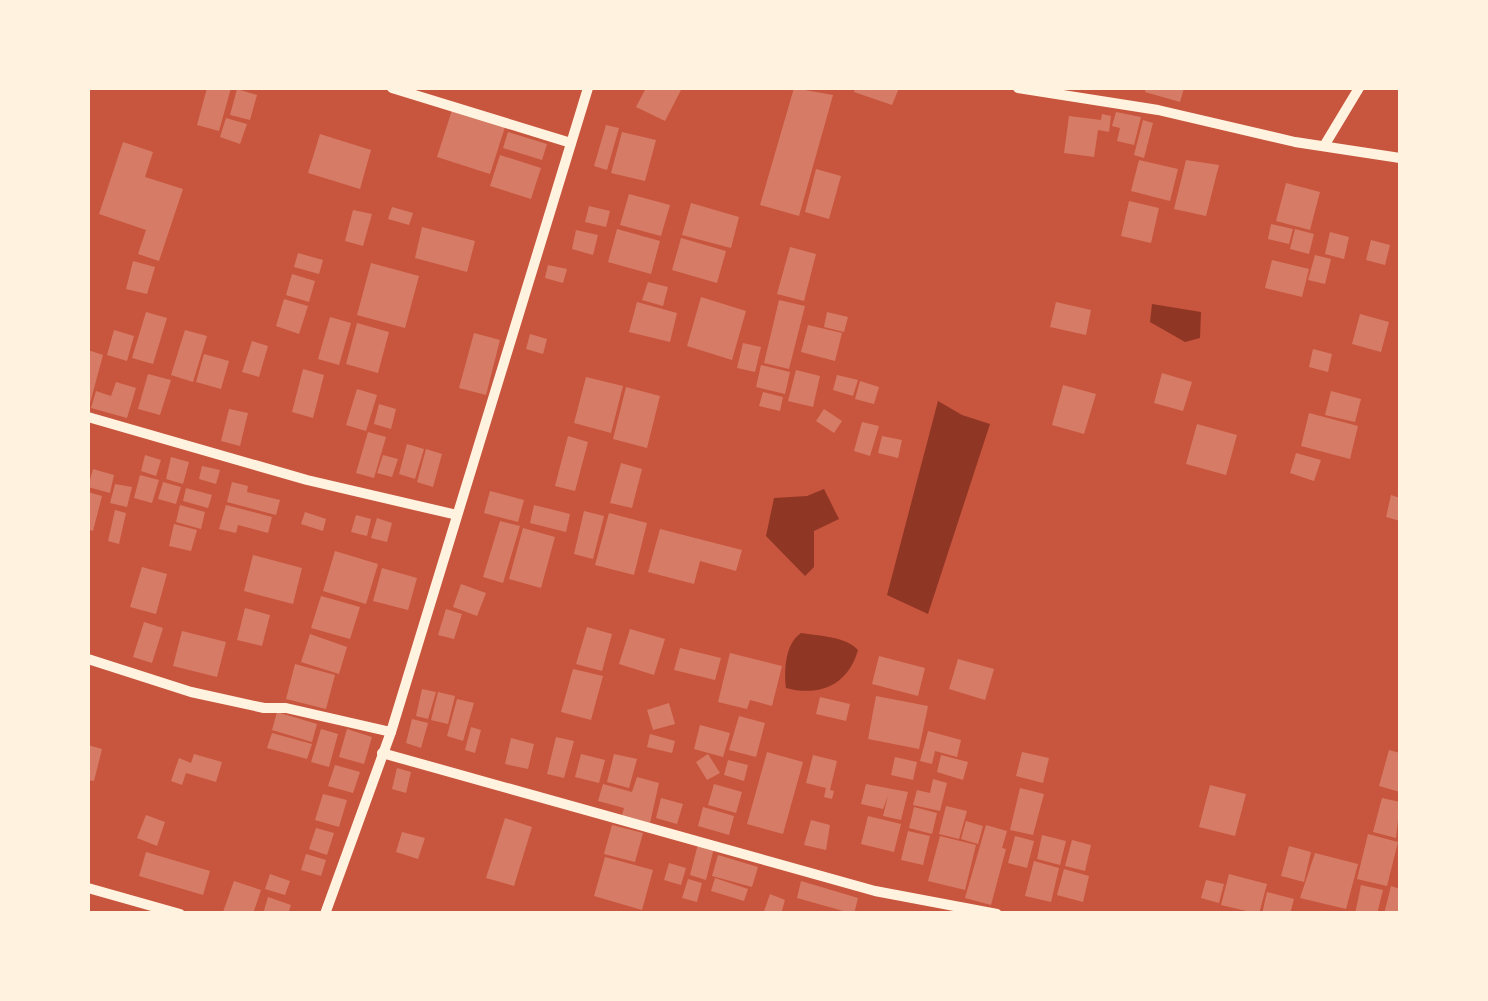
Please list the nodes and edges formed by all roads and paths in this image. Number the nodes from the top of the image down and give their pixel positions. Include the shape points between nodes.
1 (392, 88) edge
2 (588, 88) edge
3 (1018, 88) edge
4 (1359, 88) edge
5 (571, 142) junction
6 (1324, 146) junction
7 (1400, 158) edge
8 (88, 417) edge
9 (457, 515) junction
10 (88, 659) edge
11 (391, 732) junction
12 (382, 753) junction
13 (88, 888) edge
14 (180, 914) edge
15 (326, 914) edge
16 (996, 914) edge

1 - 5 street
2 - 5 street
3 - 6 street
4 - 6 street
5 - 9 street
6 - 7 street
8 - 9 street
9 - 11 street
10 - 11 street via 190,692
11 - 12 street
12 - 15 street
12 - 16 street via 875,891
13 - 14 street

